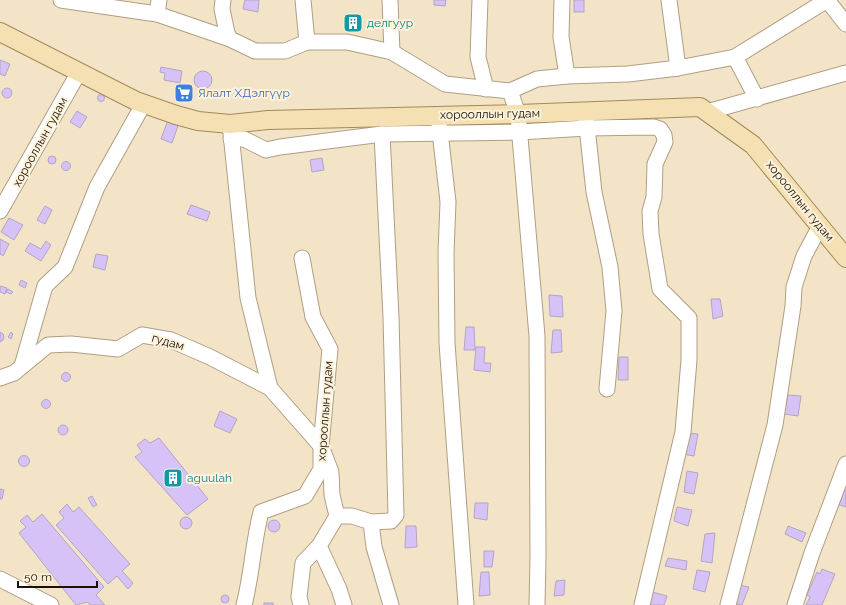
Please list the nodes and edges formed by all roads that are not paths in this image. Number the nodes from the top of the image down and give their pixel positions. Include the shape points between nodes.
1 (61, 0) edge
2 (223, 0) edge
3 (303, 0) edge
4 (390, 0) edge
5 (480, 0) edge
6 (562, 0) edge
7 (669, 0) edge
8 (827, 0) edge
9 (158, 7) edge
10 (846, 24) edge
11 (0, 32) edge
12 (230, 39) junction
13 (307, 42) junction
14 (392, 52) junction
15 (734, 57) junction
16 (678, 68) junction
17 (80, 72) junction
18 (846, 73) edge
19 (568, 76) junction
20 (486, 89) junction
21 (510, 91) junction
22 (757, 99) junction
23 (144, 103) junction
24 (707, 112) junction
25 (518, 114) junction
26 (586, 120) junction
27 (440, 124) junction
28 (230, 132) junction
29 (519, 132) junction
30 (382, 134) junction
31 (0, 211) edge
32 (820, 226) junction
33 (302, 258) dead end
34 (846, 258) edge
35 (22, 366) junction
36 (0, 378) edge
37 (270, 388) junction
38 (607, 389) dead end
39 (321, 446) junction
40 (846, 464) edge
41 (337, 516) junction
42 (371, 522) junction
43 (320, 546) junction
44 (0, 579) edge
45 (51, 605) edge
46 (244, 605) edge
47 (301, 605) edge
48 (344, 605) edge
49 (391, 605) edge
50 (466, 605) edge
51 (537, 605) edge
52 (642, 605) edge
53 (728, 605) edge
54 (795, 605) edge

1 - 9 street
2 - 12 street via 222,9
3 - 13 street
4 - 14 street
5 - 20 street via 478,57
6 - 19 street via 561,37
7 - 16 street
8 - 10 street
8 - 15 street
9 - 12 street
11 - 17 main road, хорооллын гудам
12 - 13 street via 255,51 285,51
13 - 14 street via 347,42
14 - 20 street via 445,84
15 - 16 street
15 - 22 street
16 - 19 street via 628,74
17 - 23 main road, хорооллын гудам
17 - 31 street, хорооллын гудам
18 - 22 street
19 - 21 street via 537,79
20 - 21 street
21 - 25 street
22 - 24 street
23 - 28 main road, хорооллын гудам
23 - 35 street via 97,186 65,267 45,286
24 - 26 main road, хорооллын гудам via 700,107
24 - 32 main road, хорооллын гудам via 753,145
25 - 26 main road, хорооллын гудам
25 - 27 main road, хорооллын гудам
25 - 29 street
26 - 29 street
26 - 38 street via 594,192 610,267 614,311
26 - 52 street via 654,126 664,135 665,142 655,164 654,197 650,211 651,234 660,289 690,318 684,432
27 - 28 main road, хорооллын гудам via 268,120
27 - 29 street
27 - 30 street
27 - 50 street via 448,202 447,343
28 - 30 street via 266,150
28 - 37 street via 248,298
29 - 51 street via 537,336
30 - 42 street via 391,317 396,515 391,520
32 - 34 main road, хорооллын гудам
32 - 53 street via 804,256 794,287 775,425
33 - 39 street, хорооллын гудам via 313,317 330,349
35 - 36 street, гудам via 14,373
35 - 37 street, гудам via 48,345 71,344 118,349 142,335 171,340
37 - 39 street
39 - 41 street via 331,472 332,495
39 - 46 street, хорооллын гудам via 321,469 305,496 262,512
40 - 54 street
41 - 42 street via 352,516
41 - 43 street
42 - 49 street via 374,547
43 - 47 street via 303,563 299,597
43 - 48 street via 340,589
44 - 45 street

